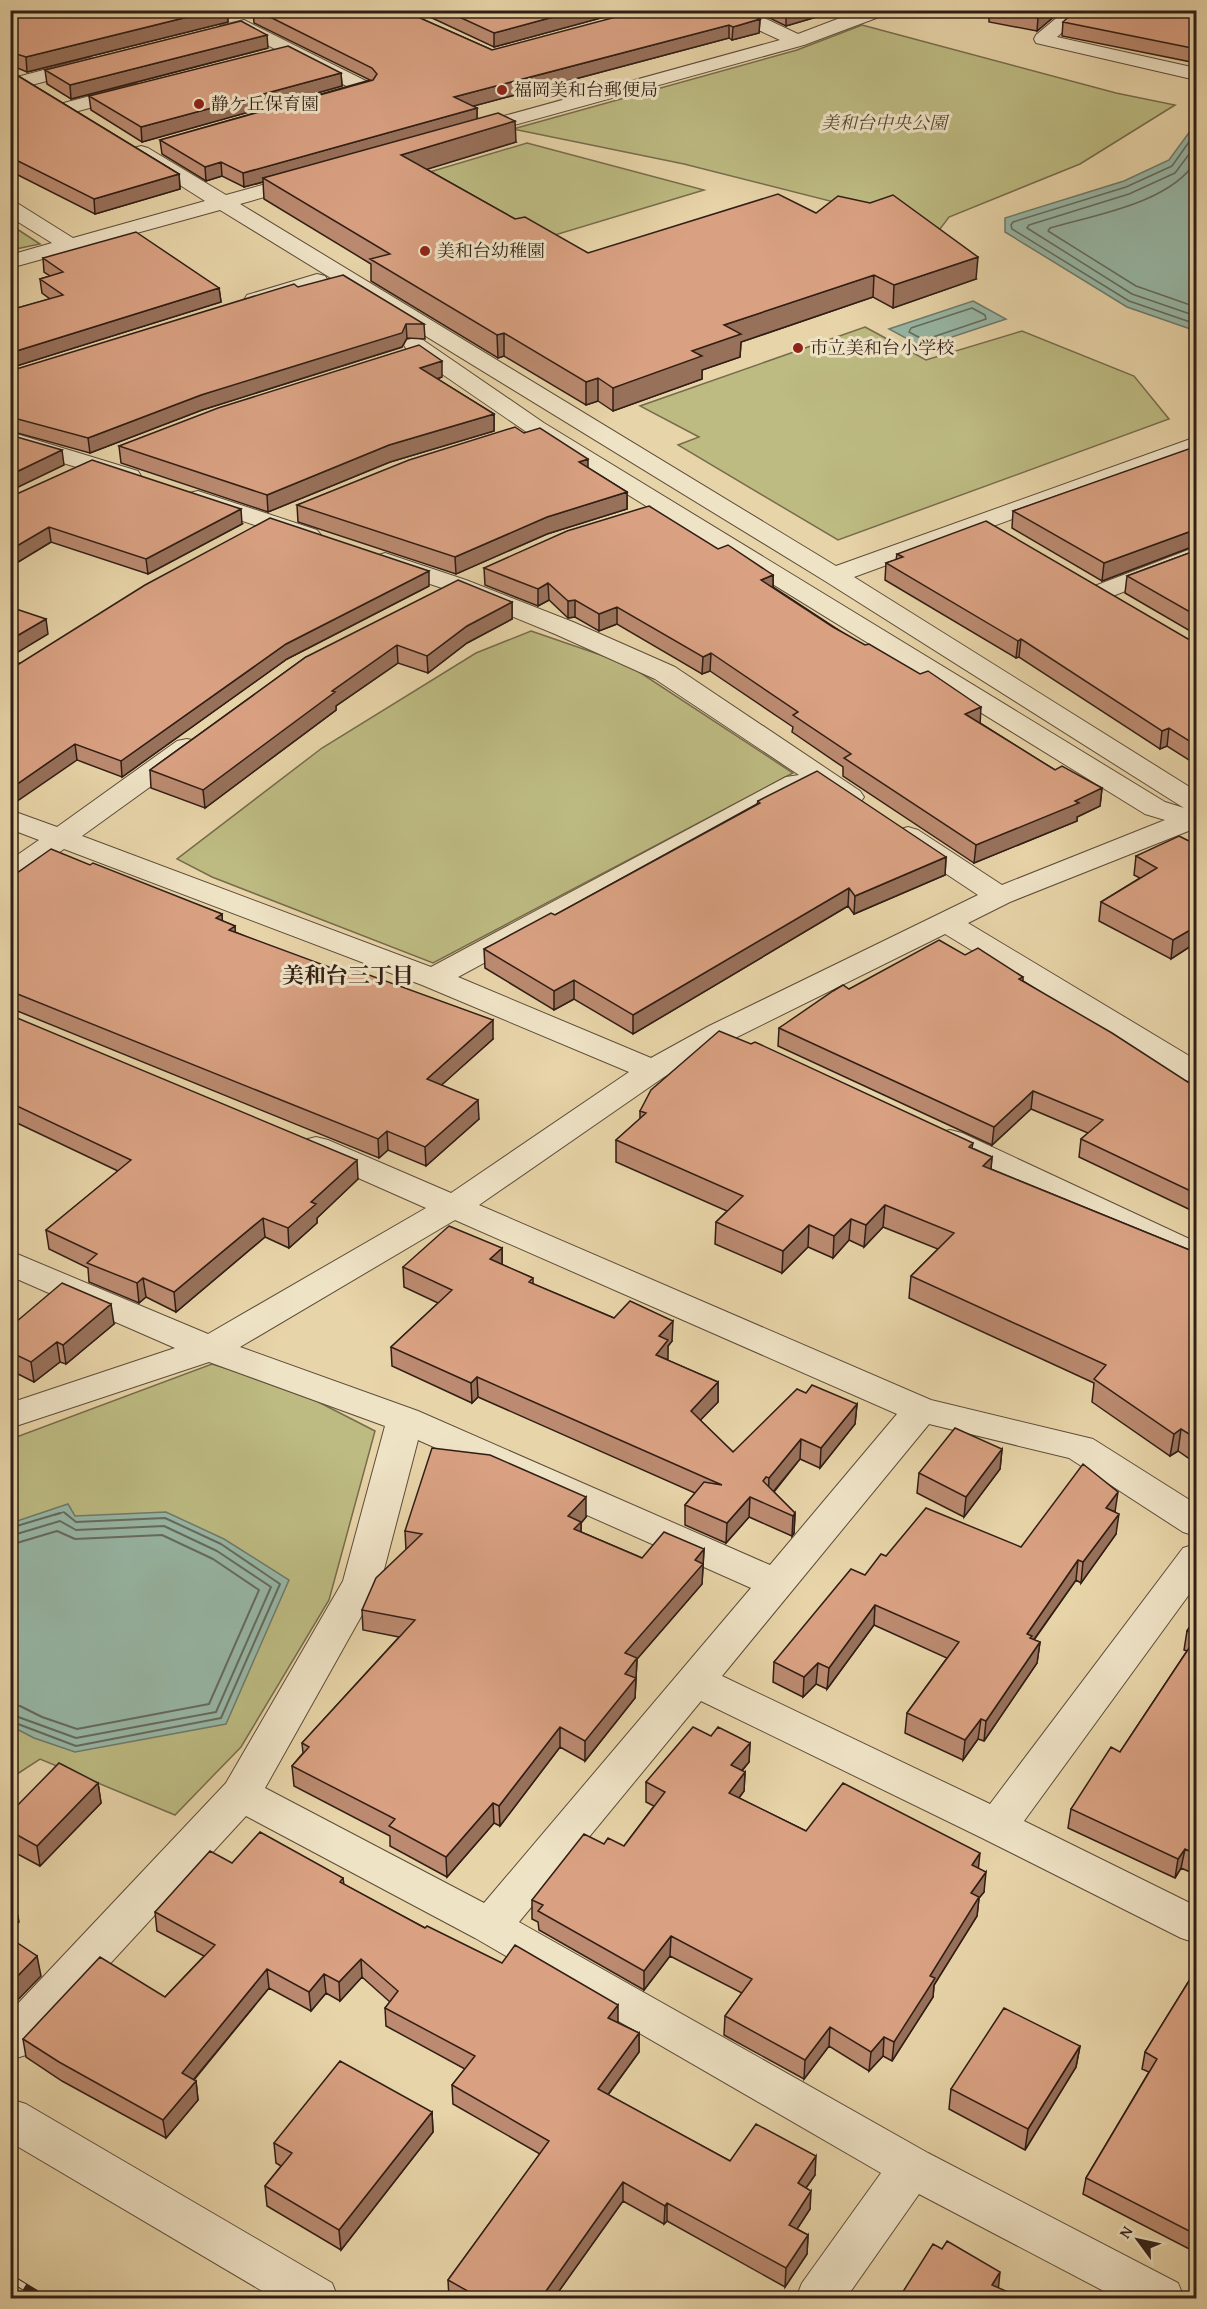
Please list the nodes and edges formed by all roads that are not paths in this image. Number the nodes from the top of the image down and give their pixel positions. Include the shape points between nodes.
1 (731, 10) edge
2 (880, 10) edge
3 (1078, 10) edge
4 (209, 35) edge
5 (797, 41) junction
6 (292, 50) junction
7 (269, 56) edge
8 (105, 60) edge
9 (1197, 74) edge
10 (15, 80) edge
11 (157, 85) edge
12 (342, 94) edge
13 (31, 101) edge
14 (63, 116) junction
15 (94, 124) edge
16 (450, 138) edge
17 (162, 144) edge
18 (128, 150) junction
19 (326, 173) edge
20 (225, 202) junction
21 (10, 207) edge
22 (203, 208) junction
23 (71, 246) junction
24 (10, 262) edge
25 (317, 281) junction
26 (240, 305) edge
27 (450, 342) junction
28 (413, 354) junction
29 (536, 428) junction
30 (10, 439) edge
31 (502, 439) edge
32 (1197, 444) edge
33 (123, 451) dead end
34 (91, 463) junction
35 (61, 478) edge
36 (147, 482) edge
37 (180, 493) edge
38 (666, 507) junction
39 (303, 509) edge
40 (634, 517) edge
41 (270, 522) junction
42 (980, 523) junction
43 (239, 538) edge
44 (1011, 540) edge
45 (325, 541) edge
46 (358, 552) edge
47 (1197, 555) edge
48 (487, 572) edge
49 (834, 576) junction
50 (457, 585) junction
51 (425, 602) edge
52 (1130, 609) edge
53 (212, 729) edge
54 (814, 774) junction
55 (1195, 814) edge
56 (10, 819) edge
57 (61, 839) junction
58 (10, 874) edge
59 (999, 896) junction
60 (947, 923) junction
61 (433, 978) junction
62 (720, 1033) junction
63 (753, 1048) edge
64 (654, 1070) junction
65 (1197, 1073) edge
66 (926, 1129) edge
67 (293, 1137) edge
68 (456, 1205) junction
69 (1197, 1255) edge
70 (10, 1262) edge
71 (210, 1349) junction
72 (921, 1410) junction
73 (10, 1416) edge
74 (405, 1420) junction
75 (1197, 1522) edge
76 (1197, 1558) edge
77 (776, 1583) junction
78 (694, 1680) junction
79 (242, 1794) junction
80 (997, 1826) junction
81 (490, 1926) junction
82 (1197, 1926) edge
83 (10, 2042) edge
84 (10, 2118) edge
85 (912, 2167) junction
86 (315, 2298) edge
87 (819, 2298) edge
88 (1161, 2298) edge

1 - 5 street
2 - 5 street
3 - 9 street via 1043,39
4 - 6 street via 244,26
5 - 16 street
6 - 7 street
6 - 12 street via 365,88
8 - 10 street
10 - 13 street
10 - 14 street
11 - 14 street
14 - 15 street
17 - 18 street
18 - 20 street
18 - 22 street
19 - 20 street
20 - 22 street
20 - 27 street
21 - 23 street
22 - 23 street
22 - 25 street
23 - 24 street
25 - 26 street
25 - 28 street
27 - 28 street
27 - 49 street
28 - 29 street
29 - 31 street
29 - 38 street
30 - 34 street
32 - 42 street
33 - 34 street
34 - 35 street
34 - 36 street
37 - 41 street
38 - 40 street
38 - 55 street via 1155,808
39 - 41 street
41 - 43 street
41 - 45 street
42 - 44 street
42 - 49 street
46 - 50 street
47 - 52 street via 1091,586
48 - 50 street
49 - 55 street
50 - 51 street
50 - 54 street via 664,673
53 - 57 street
54 - 59 street
54 - 61 street
55 - 59 street
56 - 57 street
57 - 58 street
57 - 61 street
59 - 60 street
60 - 62 street
60 - 65 street
61 - 64 street
62 - 63 street
62 - 64 street
64 - 68 street
66 - 69 street
67 - 68 street
68 - 71 street
68 - 72 street
70 - 71 street
71 - 73 street
71 - 74 street
72 - 75 street via 1080,1448
72 - 77 street
74 - 77 street
74 - 79 street via 362,1581
76 - 80 street
77 - 78 street
78 - 80 street
78 - 81 street
79 - 81 street
79 - 83 street
80 - 82 street
81 - 85 street
84 - 86 street
85 - 87 street
85 - 88 street

